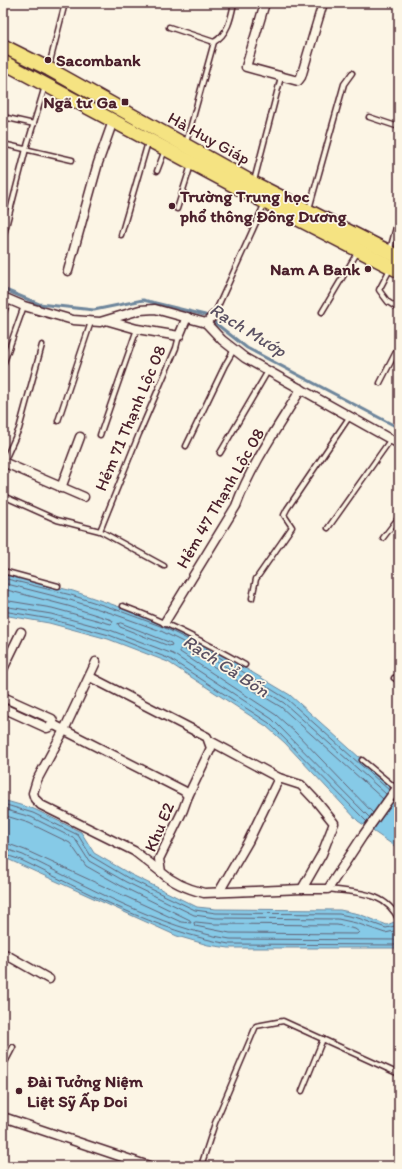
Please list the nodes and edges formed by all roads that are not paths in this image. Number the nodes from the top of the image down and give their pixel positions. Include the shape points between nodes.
1 (65, 3) edge
2 (234, 3) edge
3 (265, 3) edge
4 (323, 3) edge
5 (169, 27) dead end
6 (214, 42) junction
7 (3, 46) edge
8 (3, 62) edge
9 (49, 69) junction
10 (352, 72) dead end
11 (281, 77) junction
12 (46, 85) junction
13 (3, 117) edge
14 (369, 117) dead end
15 (113, 120) junction
16 (34, 124) junction
17 (399, 127) edge
18 (148, 140) junction
19 (3, 144) edge
20 (186, 145) junction
21 (26, 149) junction
22 (165, 150) junction
23 (72, 160) dead end
24 (191, 163) junction
25 (157, 171) dead end
26 (253, 183) junction
27 (265, 202) junction
28 (177, 209) dead end
29 (308, 211) junction
30 (399, 216) edge
31 (121, 235) dead end
32 (3, 238) edge
33 (359, 251) junction
34 (394, 262) edge
35 (68, 271) dead end
36 (6, 298) edge
37 (24, 306) junction
38 (399, 309) edge
39 (322, 312) dead end
40 (3, 316) edge
41 (187, 317) junction
42 (209, 320) junction
43 (91, 321) junction
44 (106, 321) junction
45 (137, 329) junction
46 (179, 336) junction
47 (42, 345) dead end
48 (399, 346) edge
49 (235, 348) junction
50 (3, 365) edge
51 (268, 371) junction
52 (380, 383) dead end
53 (301, 389) junction
54 (350, 416) junction
55 (58, 421) dead end
56 (100, 435) dead end
57 (80, 437) dead end
58 (391, 438) junction
59 (399, 444) edge
60 (186, 446) dead end
61 (220, 453) dead end
62 (3, 463) edge
63 (61, 488) junction
64 (3, 496) edge
65 (84, 497) dead end
66 (399, 517) edge
67 (328, 528) dead end
68 (100, 531) junction
69 (383, 538) dead end
70 (164, 566) dead end
71 (3, 571) edge
72 (58, 586) dead end
73 (252, 598) dead end
74 (123, 606) dead end
75 (165, 622) junction
76 (21, 632) dead end
77 (96, 662) dead end
78 (245, 665) dead end
79 (3, 669) edge
80 (90, 676) junction
81 (394, 678) dead end
82 (399, 681) edge
83 (3, 697) edge
84 (3, 708) edge
85 (54, 725) junction
86 (64, 730) junction
87 (210, 741) junction
88 (362, 760) dead end
89 (280, 778) junction
90 (398, 787) edge
91 (188, 796) junction
92 (161, 872) junction
93 (302, 888) junction
94 (328, 889) junction
95 (219, 892) junction
96 (399, 920) edge
97 (3, 953) edge
98 (49, 979) dead end
99 (323, 1038) junction
100 (13, 1047) dead end
101 (3, 1066) edge
102 (399, 1074) edge
103 (302, 1091) dead end
104 (3, 1117) edge
105 (149, 1166) edge
106 (201, 1166) edge

1 - 9 lane
2 - 6 lane via 230,22 223,35
3 - 11 street via 246,67
4 - 11 street via 301,77 298,81
5 - 6 lane
6 - 20 lane
7 - 9 main road, Hà Huy Giáp
8 - 12 main road, Hà Huy Giáp
9 - 20 main road, Hà Huy Giáp
10 - 29 lane via 344,84
11 - 26 lane
12 - 15 main road, Hà Huy Giáp
12 - 16 lane
13 - 16 lane
14 - 17 lane
15 - 18 main road, Hà Huy Giáp
15 - 35 street via 98,163
16 - 21 lane
18 - 22 main road, Hà Huy Giáp
18 - 31 lane
19 - 21 lane
20 - 26 main road, Hà Huy Giáp
21 - 23 lane
21 - 32 lane
22 - 24 main road, Hà Huy Giáp
22 - 25 lane
24 - 27 main road, Hà Huy Giáp
24 - 28 lane
26 - 29 main road, Hà Huy Giáp
27 - 33 main road, Hà Huy Giáp
27 - 42 lane
29 - 34 main road, Hà Huy Giáp
30 - 34 lane
33 - 34 main road, Hà Huy Giáp
33 - 39 lane
34 - 38 lane via 379,290 388,302
36 - 37 street
36 - 40 lane
37 - 43 street via 73,320
37 - 50 lane
41 - 42 street
41 - 44 street via 155,309 140,310
41 - 46 street, Hẻm 71 Thạnh Lộc 08
42 - 49 street via 222,340
43 - 44 street
43 - 55 lane
44 - 45 street
45 - 46 street
45 - 56 lane
46 - 68 lane, Hẻm 71 Thạnh Lộc 08
47 - 62 lane via 19,429
48 - 52 lane
49 - 51 street via 245,358
49 - 60 lane
51 - 53 street
51 - 61 lane
53 - 54 street
53 - 75 street, Hẻm 47 Thạnh Lộc 08 via 242,489 236,506
54 - 58 street
54 - 73 lane via 286,509 284,515 292,527 256,579
57 - 63 street
58 - 59 street
58 - 67 lane
62 - 63 street
63 - 65 street
64 - 68 lane via 57,520
66 - 69 lane
68 - 70 lane
71 - 72 lane
74 - 75 lane
75 - 78 lane
76 - 79 street
77 - 80 street
80 - 86 street
80 - 87 street via 207,737
81 - 82 lane
83 - 85 street via 52,719
84 - 85 street via 47,728
85 - 86 street, Khu E2
86 - 91 street, Khu E2 via 184,791
86 - 92 street via 37,780 33,793 35,799 41,805 134,851
87 - 89 street
87 - 91 street via 211,748
88 - 90 lane
89 - 93 street via 301,785 334,823 322,854
89 - 95 street
90 - 94 street
91 - 92 street, Khu E2 via 159,859
92 - 95 street, Khu E2 via 170,880 192,890 204,893
93 - 94 street, Khu E2
93 - 95 street, Khu E2
94 - 96 lane via 373,896 391,906
97 - 98 street
99 - 102 lane
99 - 103 lane
99 - 106 lane via 283,1021 256,1026 215,1123
100 - 101 lane
104 - 105 street

